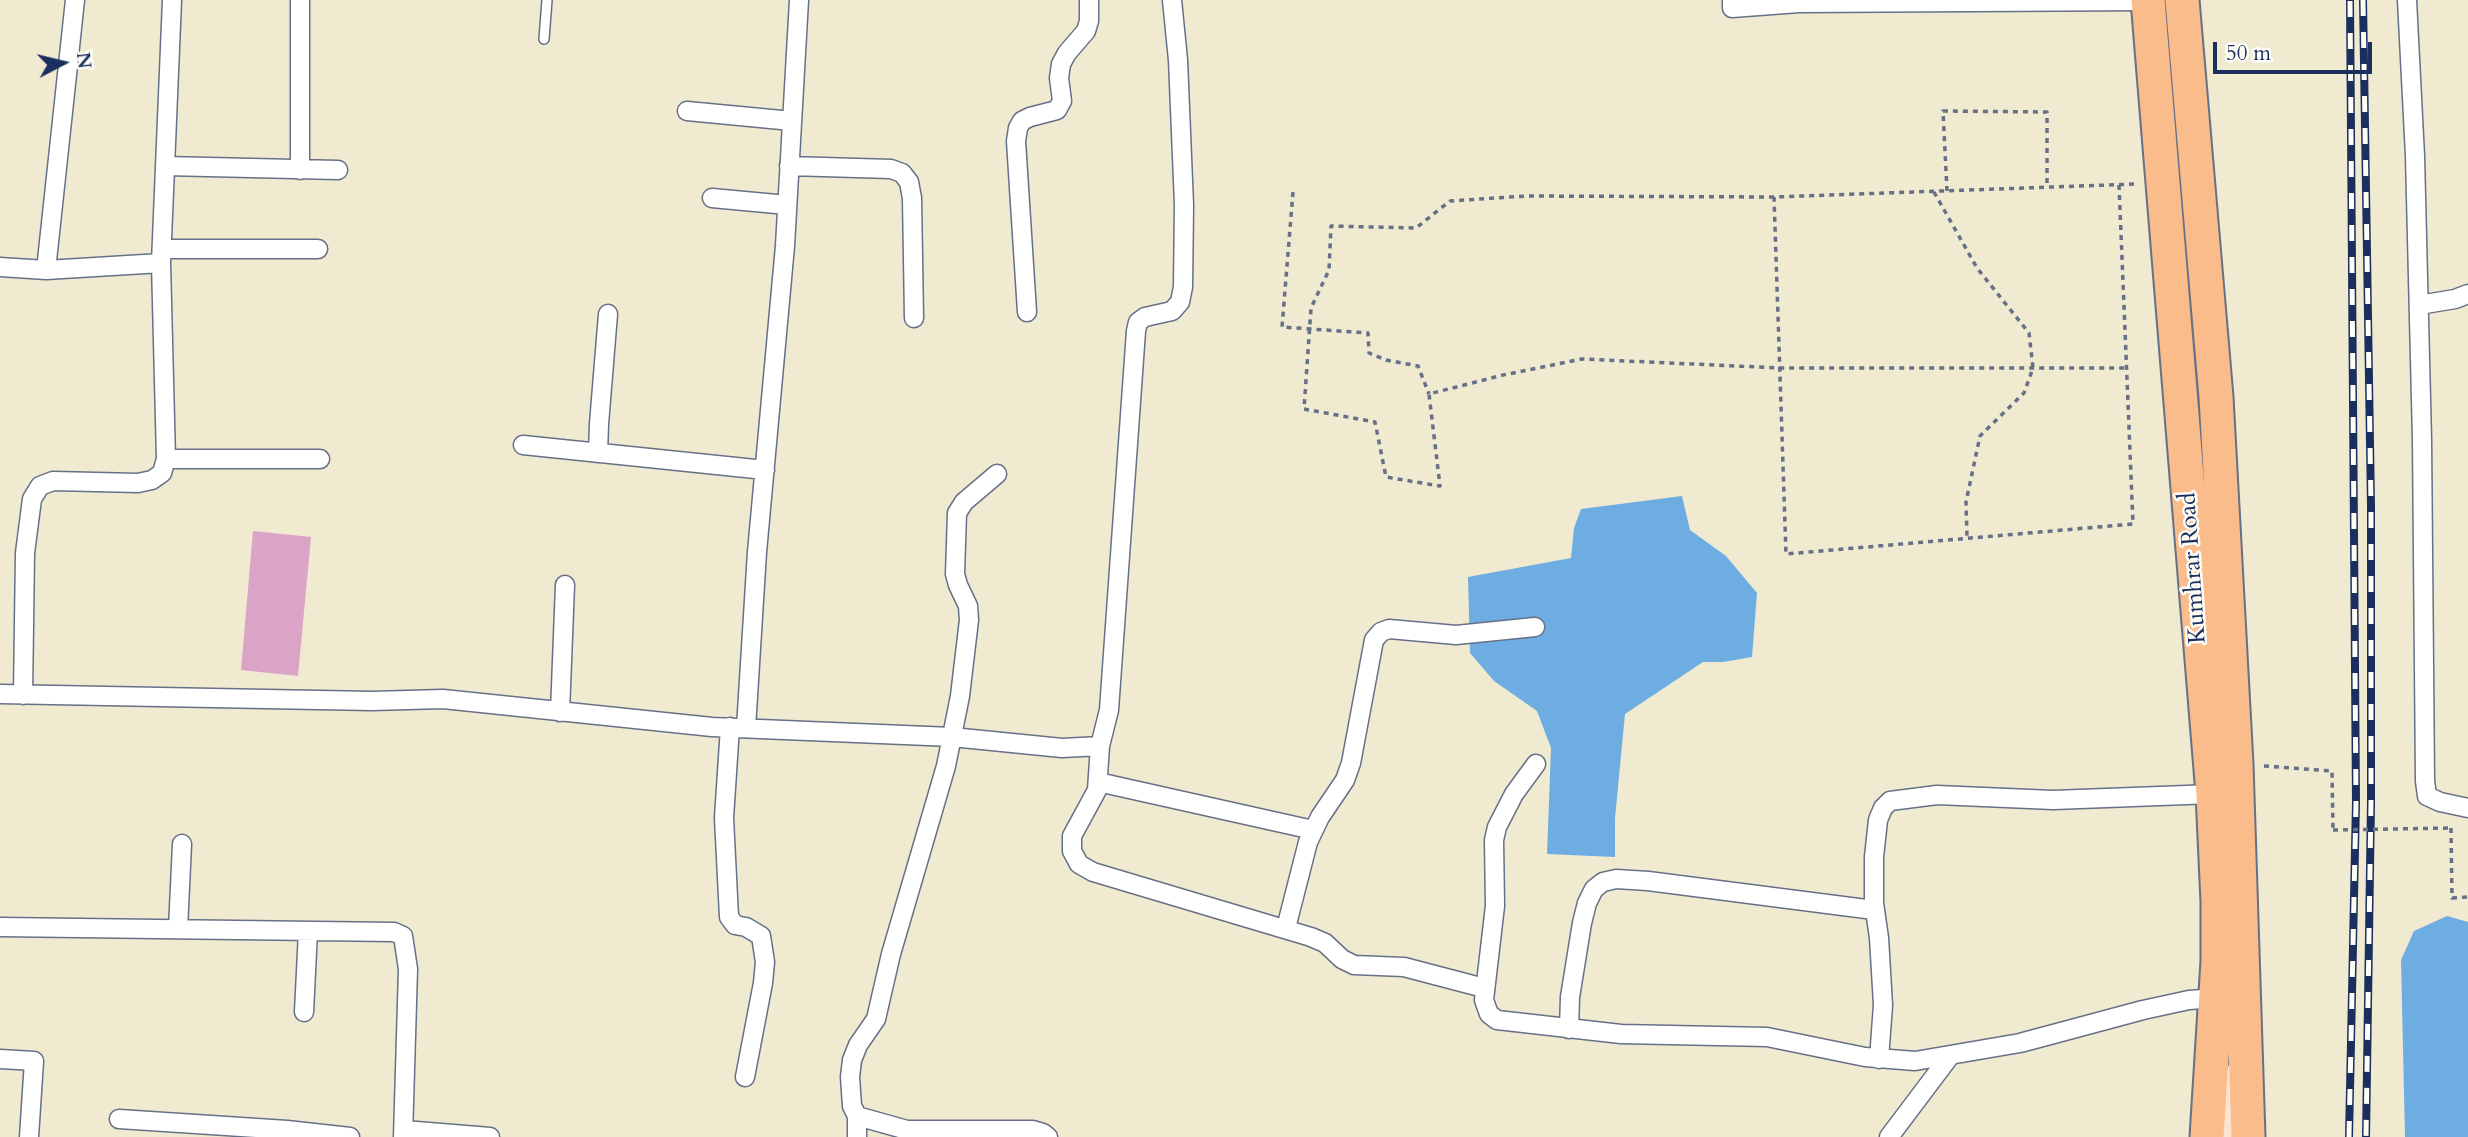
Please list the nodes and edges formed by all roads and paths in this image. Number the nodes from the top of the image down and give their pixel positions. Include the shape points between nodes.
1 (75, 0) edge
2 (172, 0) edge
3 (300, 0) edge
4 (547, 0) edge
5 (799, 0) edge
6 (1089, 0) edge
7 (1172, 0) edge
8 (1732, 0) edge
9 (2182, 0) edge
10 (2407, 0) edge
11 (2148, 1) edge
12 (544, 39) dead end
13 (2192, 104) junction
14 (2158, 107) junction
15 (687, 111) dead end
16 (792, 121) junction
17 (165, 166) junction
18 (789, 166) junction
19 (300, 170) junction
20 (338, 170) dead end
21 (2047, 187) junction
22 (1947, 191) junction
23 (1293, 192) dead end
24 (1934, 192) junction
25 (1774, 197) junction
26 (712, 198) dead end
27 (787, 205) junction
28 (318, 249) dead end
29 (162, 256) junction
30 (0, 267) edge
31 (46, 270) junction
32 (2468, 294) edge
33 (2418, 305) junction
34 (1027, 312) dead end
35 (608, 314) dead end
36 (914, 318) dead end
37 (1310, 330) junction
38 (1780, 368) junction
39 (2033, 368) junction
40 (2127, 368) junction
41 (1429, 394) junction
42 (523, 445) dead end
43 (598, 453) junction
44 (320, 459) dead end
45 (166, 460) junction
46 (765, 470) junction
47 (997, 474) dead end
48 (1967, 538) junction
49 (565, 585) dead end
50 (1535, 626) dead end
51 (0, 694) edge
52 (23, 695) junction
53 (560, 712) junction
54 (738, 728) junction
55 (953, 737) junction
56 (1100, 746) junction
57 (1536, 764) dead end
58 (2236, 764) junction
59 (1098, 782) junction
60 (2213, 794) junction
61 (2468, 808) edge
62 (1313, 830) junction
63 (182, 844) dead end
64 (2468, 897) edge
65 (1874, 910) junction
66 (0, 927) edge
67 (1286, 928) junction
68 (178, 929) junction
69 (308, 931) junction
70 (1484, 988) junction
71 (2217, 998) junction
72 (304, 1012) dead end
73 (1569, 1029) junction
74 (1950, 1056) junction
75 (0, 1059) edge
76 (1879, 1059) junction
77 (745, 1077) dead end
78 (857, 1116) junction
79 (119, 1119) dead end
80 (2228, 1127) edge
81 (403, 1133) edge
82 (29, 1137) edge
83 (350, 1137) edge
84 (490, 1137) edge
85 (857, 1137) edge
86 (1048, 1137) edge
87 (1889, 1137) edge

1 - 31 street
2 - 17 street
3 - 19 street
4 - 12 lane
5 - 16 street
6 - 34 street via 1086,31 1061,64 1062,101 1057,110 1030,117 1018,128
7 - 56 street via 1184,205 1183,286 1181,302 1172,311 1145,317 1136,331 1109,710
8 - 11 street via 1732,8
9 - 13 highway, Kumhrar Road
10 - 33 street
11 - 14 highway, Kumhrar Road
13 - 14 highway
13 - 58 highway, Kumhrar Road via 2216,397
14 - 60 highway, Kumhrar Road
15 - 16 street
16 - 18 street
17 - 19 street
17 - 29 street
18 - 27 street
18 - 36 street via 902,173 912,198
19 - 20 street
21 - 22 path
21 - 22 path via 2047,112 1943,111
21 - 40 path via 2119,185
22 - 24 path
23 - 37 path via 1282,327
24 - 25 path
24 - 39 path via 1977,268 2029,334
25 - 37 path via 1463,200 1450,201 1416,228 1331,226 1329,270 1311,308
25 - 38 path
26 - 27 street
27 - 46 street
28 - 29 street
29 - 31 street
29 - 45 street
30 - 31 street
32 - 33 street
33 - 61 street via 2425,781 2427,796
35 - 43 street
37 - 41 path via 1368,333 1369,354 1418,366
37 - 41 path via 1304,409 1375,422 1386,477 1440,486
38 - 39 path
38 - 41 path via 1583,359
38 - 48 path via 1786,554
39 - 40 path
39 - 48 path via 2024,393 1980,436 1966,502
40 - 48 path via 2133,524
42 - 43 street
43 - 46 street
44 - 45 street
45 - 52 street via 162,473 152,481 52,481 40,486 32,499 24,553
46 - 54 street
47 - 55 street via 957,513 955,573 969,620
49 - 53 street
50 - 62 street via 1456,635 1381,632 1374,640 1351,763
51 - 52 street
52 - 53 street via 443,699
53 - 54 street
54 - 55 street
54 - 77 street via 724,818 729,917 735,925 761,936 765,962
55 - 56 street via 1062,748
55 - 78 street via 876,1019 852,1060 852,1106
56 - 59 street
57 - 70 street via 1497,827 1495,905
58 - 64 path, bridge via 2332,771 2333,830 2451,828 2452,898
58 - 80 highway, Kumhrar Road via 2244,1061
59 - 62 street
59 - 67 street via 1072,836 1072,851 1079,864 1093,872
60 - 65 street via 2053,800 1937,795 1891,801 1878,820
60 - 71 highway, Kumhrar Road
62 - 67 street
63 - 68 street
65 - 73 street via 1648,881 1603,882 1587,902 1582,923
65 - 76 street via 1883,1005
66 - 68 street
67 - 70 street via 1325,943 1354,965 1404,967
68 - 69 street
69 - 72 street
69 - 81 street via 394,932 403,936 408,969
70 - 73 street via 1489,1014 1497,1020
71 - 74 street via 2189,1000
71 - 80 highway, Kumhrar Road via 2211,1052
73 - 76 street via 1767,1037
74 - 76 street via 1915,1061
74 - 87 street
75 - 82 street via 34,1060
78 - 85 street
78 - 86 street via 907,1130 1033,1130
79 - 83 street
81 - 84 street

